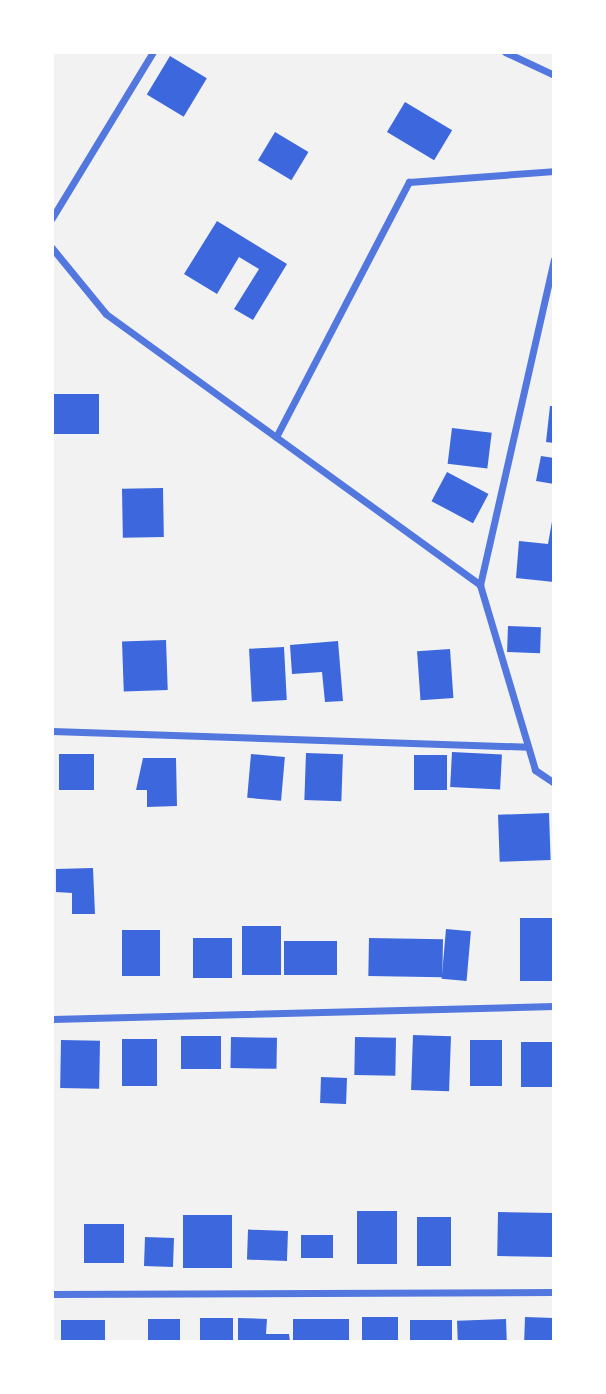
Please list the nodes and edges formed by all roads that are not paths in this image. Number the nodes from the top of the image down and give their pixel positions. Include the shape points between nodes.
1 (153, 52) edge
2 (505, 52) edge
3 (554, 75) edge
4 (554, 171) edge
5 (52, 218) edge
6 (52, 248) edge
7 (554, 259) edge
8 (276, 437) junction
9 (480, 586) junction
10 (52, 731) edge
11 (528, 747) junction
12 (554, 783) edge
13 (554, 1006) edge
14 (52, 1019) edge
15 (554, 1292) edge
16 (52, 1294) edge

1 - 5 street
2 - 3 street
4 - 8 street via 409,182
6 - 8 street via 106,314
7 - 9 street
8 - 9 street
9 - 11 street
10 - 11 street
11 - 12 street via 536,770
13 - 14 street
15 - 16 street

